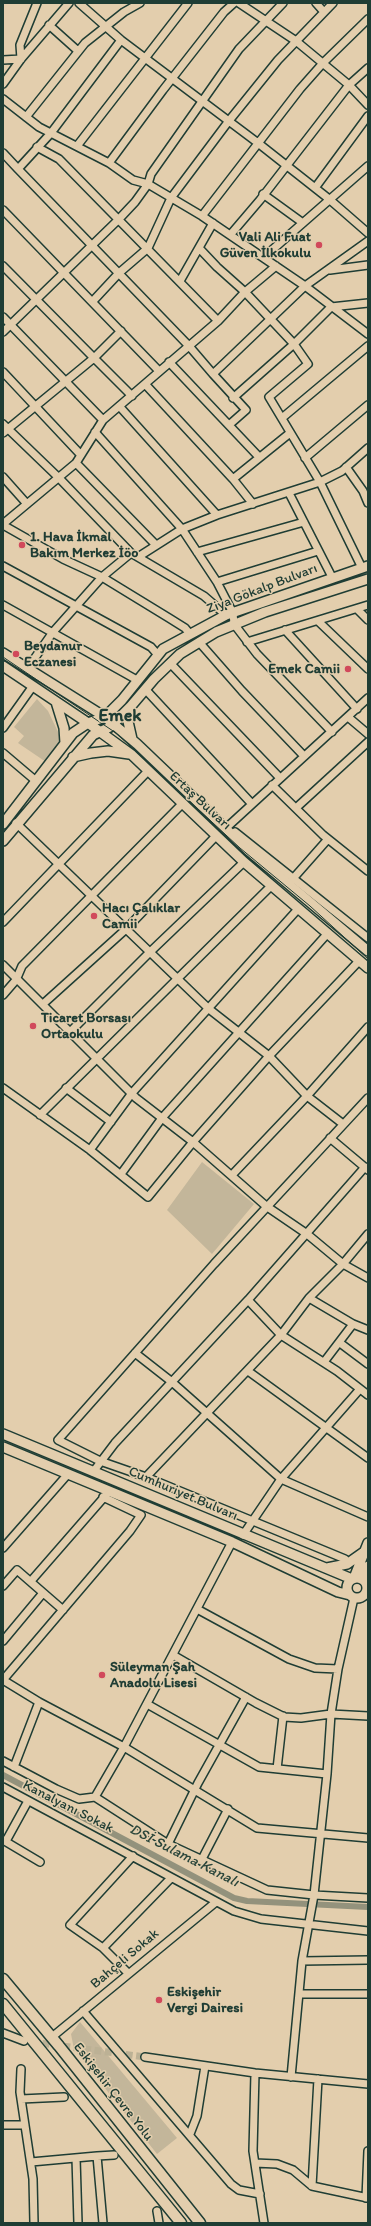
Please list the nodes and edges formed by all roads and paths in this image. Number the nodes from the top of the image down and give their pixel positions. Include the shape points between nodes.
1 (37, 3) edge
2 (69, 3) edge
3 (79, 3) edge
4 (140, 3) edge
5 (188, 3) edge
6 (234, 3) edge
7 (239, 3) edge
8 (283, 3) edge
9 (316, 3) edge
10 (333, 3) edge
11 (324, 12) junction
12 (368, 19) edge
13 (264, 21) junction
14 (50, 25) junction
15 (105, 26) junction
16 (121, 40) junction
17 (296, 41) junction
18 (78, 51) junction
19 (145, 58) junction
20 (21, 59) junction
21 (3, 60) edge
22 (323, 63) junction
23 (368, 68) edge
24 (172, 79) junction
25 (3, 84) edge
26 (348, 85) junction
27 (3, 99) edge
28 (203, 102) junction
29 (368, 105) edge
30 (368, 116) edge
31 (26, 117) junction
32 (228, 122) junction
33 (51, 132) junction
34 (258, 142) junction
35 (77, 146) junction
36 (37, 147) junction
37 (3, 153) edge
38 (109, 163) junction
39 (285, 165) junction
40 (368, 166) edge
41 (18, 169) junction
42 (148, 184) junction
43 (315, 188) junction
44 (263, 194) junction
45 (171, 198) junction
46 (329, 199) junction
47 (3, 210) edge
48 (202, 216) junction
49 (119, 219) junction
50 (303, 222) junction
51 (213, 223) junction
52 (368, 233) edge
53 (230, 234) junction
54 (368, 241) edge
55 (91, 245) junction
56 (148, 248) junction
57 (199, 248) junction
58 (264, 257) junction
59 (368, 265) edge
60 (3, 266) edge
61 (276, 266) junction
62 (329, 270) junction
63 (118, 273) junction
64 (62, 274) junction
65 (180, 281) junction
66 (306, 286) junction
67 (245, 292) junction
68 (36, 300) junction
69 (93, 301) junction
70 (368, 303) edge
71 (331, 307) junction
72 (3, 318) edge
73 (270, 320) junction
74 (218, 321) junction
75 (10, 324) junction
76 (121, 331) junction
77 (3, 332) edge
78 (368, 334) edge
79 (294, 344) junction
80 (189, 346) junction
81 (368, 346) edge
82 (94, 358) junction
83 (169, 362) junction
84 (159, 370) junction
85 (3, 372) edge
86 (213, 374) junction
87 (65, 381) junction
88 (146, 384) junction
89 (132, 396) junction
90 (233, 398) junction
91 (35, 405) junction
92 (368, 405) edge
93 (120, 406) junction
94 (282, 418) junction
95 (103, 420) junction
96 (229, 425) junction
97 (5, 429) edge
98 (95, 432) junction
99 (290, 433) junction
100 (368, 448) edge
101 (80, 454) junction
102 (259, 457) junction
103 (305, 458) junction
104 (76, 463) junction
105 (346, 467) junction
106 (3, 477) edge
107 (59, 478) junction
108 (233, 479) junction
109 (320, 482) junction
110 (365, 489) edge
111 (289, 493) junction
112 (27, 504) junction
113 (253, 504) junction
114 (368, 504) edge
115 (217, 515) junction
116 (304, 522) junction
117 (3, 524) edge
118 (182, 530) junction
119 (156, 544) junction
120 (318, 551) junction
121 (198, 552) junction
122 (131, 553) junction
123 (138, 557) junction
124 (3, 566) edge
125 (365, 567) edge
126 (102, 577) junction
127 (332, 577) junction
128 (368, 579) edge
129 (217, 582) junction
130 (3, 605) edge
131 (77, 605) junction
132 (368, 605) edge
133 (357, 609) junction
134 (230, 614) junction
135 (368, 620) edge
136 (318, 621) junction
137 (234, 624) junction
138 (285, 630) junction
139 (53, 632) junction
140 (190, 634) junction
141 (200, 642) junction
142 (247, 642) junction
143 (3, 653) edge
144 (158, 655) junction
145 (170, 663) junction
146 (3, 666) edge
147 (368, 668) edge
148 (27, 669) junction
149 (137, 680) junction
150 (33, 686) junction
151 (145, 689) junction
152 (368, 698) edge
153 (122, 700) junction
154 (56, 702) junction
155 (132, 706) junction
156 (89, 707) junction
157 (357, 709) junction
158 (105, 717) junction
159 (348, 717) junction
160 (88, 723) junction
161 (113, 724) junction
162 (3, 728) edge
163 (100, 731) junction
164 (332, 732) junction
165 (368, 734) edge
166 (133, 741) junction
167 (368, 742) edge
168 (65, 743) junction
169 (3, 753) edge
170 (132, 755) junction
171 (304, 756) junction
172 (73, 757) junction
173 (148, 771) junction
174 (280, 778) junction
175 (36, 781) junction
176 (272, 785) junction
177 (182, 804) junction
178 (252, 804) junction
179 (296, 808) junction
180 (16, 823) junction
181 (3, 824) edge
182 (226, 827) junction
183 (216, 836) junction
184 (328, 839) junction
185 (3, 841) edge
186 (244, 862) junction
187 (59, 864) junction
188 (368, 871) edge
189 (290, 882) junction
190 (272, 886) junction
191 (91, 895) junction
192 (298, 909) junction
193 (3, 922) edge
194 (125, 930) junction
195 (328, 933) junction
196 (368, 937) edge
197 (364, 948) edge
198 (149, 952) junction
199 (359, 961) junction
200 (3, 965) edge
201 (368, 968) edge
202 (16, 980) junction
203 (178, 980) junction
204 (3, 995) edge
205 (43, 1004) junction
206 (209, 1009) junction
207 (368, 1027) edge
208 (70, 1032) junction
209 (239, 1033) junction
210 (269, 1056) junction
211 (96, 1058) junction
212 (3, 1088) edge
213 (66, 1088) junction
214 (132, 1093) junction
215 (307, 1096) junction
216 (368, 1098) edge
217 (40, 1115) junction
218 (162, 1118) junction
219 (111, 1122) junction
220 (343, 1124) junction
221 (330, 1138) junction
222 (193, 1142) junction
223 (90, 1150) junction
224 (366, 1169) edge
225 (122, 1174) junction
226 (232, 1175) junction
227 (266, 1206) junction
228 (307, 1234) junction
229 (368, 1234) edge
230 (343, 1264) junction
231 (368, 1278) edge
232 (309, 1298) junction
233 (248, 1300) junction
234 (353, 1324) junction
235 (368, 1330) edge
236 (281, 1335) junction
237 (340, 1343) junction
238 (135, 1353) junction
239 (324, 1362) junction
240 (368, 1364) edge
241 (248, 1371) junction
242 (172, 1382) junction
243 (360, 1389) junction
244 (368, 1395) edge
245 (205, 1414) junction
246 (325, 1427) junction
247 (3, 1434) edge
248 (3, 1447) edge
249 (368, 1458) edge
250 (100, 1461) junction
251 (93, 1472) junction
252 (68, 1474) junction
253 (146, 1477) junction
254 (281, 1479) junction
255 (87, 1482) junction
256 (106, 1494) junction
257 (368, 1517) edge
258 (251, 1521) junction
259 (244, 1535) junction
260 (232, 1542) junction
261 (368, 1543) edge
262 (3, 1548) edge
263 (364, 1552) junction
264 (345, 1559) dead end
265 (368, 1566) edge
266 (324, 1568) junction
267 (31, 1581) junction
268 (360, 1581) edge
269 (3, 1586) edge
270 (43, 1593) junction
271 (354, 1597) junction
272 (368, 1601) edge
273 (197, 1609) junction
274 (63, 1610) junction
275 (3, 1641) edge
276 (173, 1655) junction
277 (338, 1669) junction
278 (3, 1680) edge
279 (246, 1697) junction
280 (39, 1702) junction
281 (147, 1704) junction
282 (331, 1714) junction
283 (283, 1716) junction
284 (368, 1716) edge
285 (220, 1744) junction
286 (124, 1747) junction
287 (3, 1761) edge
288 (14, 1767) junction
289 (277, 1769) junction
290 (327, 1774) junction
291 (3, 1787) edge
292 (195, 1789) junction
293 (95, 1797) junction
294 (28, 1801) junction
295 (228, 1810) junction
296 (322, 1834) junction
297 (368, 1838) edge
298 (4, 1840) edge
299 (168, 1844) junction
300 (133, 1856) junction
301 (202, 1861) junction
302 (40, 1862) dead end
303 (171, 1878) junction
304 (313, 1898) junction
305 (368, 1898) edge
306 (216, 1902) junction
307 (310, 1923) junction
308 (368, 1931) edge
309 (103, 1948) junction
310 (368, 1960) edge
311 (302, 1961) junction
312 (128, 1973) junction
313 (3, 1979) edge
314 (299, 1994) junction
315 (368, 1994) edge
316 (3, 2004) edge
317 (83, 2012) junction
318 (3, 2032) edge
319 (52, 2037) junction
320 (24, 2041) tunnel mouth
321 (145, 2057) tunnel mouth
322 (205, 2066) junction
323 (21, 2069) dead end
324 (255, 2073) junction
325 (292, 2077) junction
326 (318, 2080) junction
327 (368, 2084) edge
328 (64, 2097) dead end
329 (21, 2099) junction
330 (3, 2125) edge
331 (25, 2125) junction
332 (190, 2134) junction
333 (368, 2151) edge
334 (114, 2155) dead end
335 (97, 2156) junction
336 (76, 2158) junction
337 (31, 2162) junction
338 (255, 2163) junction
339 (312, 2186) junction
340 (260, 2194) junction
341 (367, 2198) edge
342 (157, 2211) dead end
343 (34, 2223) edge
344 (78, 2223) edge
345 (104, 2223) edge
346 (159, 2223) edge
347 (181, 2223) edge
348 (200, 2223) edge
349 (264, 2223) edge

1 - 20 street via 20,46
2 - 14 street
3 - 15 street
4 - 15 street
5 - 19 street
6 - 24 street via 224,12
7 - 13 street
8 - 13 street
9 - 11 street
10 - 11 street
11 - 17 street
12 - 22 street
13 - 17 street
13 - 28 street via 239,49
14 - 18 street
14 - 20 street
15 - 16 street
15 - 18 street
16 - 19 street
16 - 33 street
17 - 22 street
17 - 32 street
18 - 31 street
19 - 24 street
19 - 35 street
20 - 21 street
20 - 25 street
22 - 26 street
22 - 34 street
23 - 26 street
24 - 28 street
24 - 38 street
26 - 29 street
26 - 39 street
27 - 31 street
28 - 32 street
28 - 42 street via 151,174
30 - 43 street
31 - 33 street
32 - 34 street
32 - 45 street
33 - 35 street
33 - 36 street
34 - 39 street
34 - 48 street
35 - 38 street
36 - 41 street
36 - 49 street via 59,159
37 - 41 street
38 - 42 street via 133,180
39 - 43 street
39 - 44 street
40 - 46 street
41 - 55 street
42 - 45 street
42 - 49 street
43 - 46 street
44 - 50 street
44 - 53 street
45 - 48 street
45 - 56 street
46 - 50 street
46 - 52 street
47 - 64 street
48 - 51 street
49 - 55 street
49 - 56 street
50 - 58 street
51 - 53 street
51 - 57 street
53 - 58 street
54 - 62 street
55 - 63 street
55 - 64 street
56 - 63 street
56 - 65 street
57 - 65 street
57 - 67 street
58 - 61 street
59 - 62 street
60 - 68 street
61 - 66 street
61 - 67 street
62 - 66 street
63 - 69 street
63 - 80 street
64 - 68 street
64 - 69 street
65 - 74 street
66 - 71 street
66 - 73 street
67 - 73 street
67 - 74 street
68 - 75 street
68 - 82 street
69 - 76 street
70 - 71 street
71 - 78 street
71 - 79 street
72 - 75 street
73 - 79 street
73 - 86 street
74 - 80 street
75 - 77 street
75 - 87 street
76 - 82 street
76 - 84 street
79 - 90 street
79 - 94 street via 308,364 269,397
80 - 83 street
80 - 86 street
81 - 94 street
82 - 87 street
82 - 89 street
83 - 84 street
83 - 96 street
84 - 88 street
85 - 91 street
86 - 90 street
87 - 91 street
87 - 95 street
88 - 89 street
88 - 108 street
89 - 93 street
90 - 96 street via 246,410
91 - 97 street
91 - 101 street
92 - 103 street
93 - 95 street
93 - 115 street
94 - 99 street
95 - 98 street
96 - 102 street
97 - 107 street
98 - 101 street
98 - 118 street
99 - 102 street
99 - 103 street
100 - 105 street
101 - 104 street
102 - 108 street
103 - 109 street
104 - 107 street
104 - 119 street
105 - 109 street
105 - 110 street
106 - 112 street
107 - 112 street
107 - 122 street
108 - 113 street
109 - 111 street
109 - 125 street
110 - 114 street
111 - 113 street
111 - 116 street
112 - 117 street
113 - 115 street
115 - 118 street
116 - 120 street
116 - 121 street
117 - 126 street via 63,559
118 - 119 street
118 - 121 street
119 - 123 street
120 - 127 street
120 - 129 street
121 - 129 street
122 - 123 street
122 - 126 street
123 - 134 street
124 - 131 street
125 - 127 main road, Ziya Gökalp Bulvarı
126 - 131 street
126 - 140 street via 185,628
127 - 134 main road, Ziya Gökalp Bulvarı
128 - 137 main road, Ziya Gökalp Bulvarı
129 - 134 street
130 - 139 street
131 - 139 street
131 - 144 street via 151,647
132 - 133 street
133 - 135 street
133 - 136 street
134 - 137 street
134 - 140 main road, Ziya Gökalp Bulvarı
136 - 138 street
136 - 147 street
137 - 141 main road, Ziya Gökalp Bulvarı
137 - 142 street
138 - 142 street
138 - 157 street
139 - 148 street
139 - 149 street
140 - 144 main road, Ziya Gökalp Bulvarı
141 - 145 main road, Ziya Gökalp Bulvarı
141 - 171 street
142 - 164 street
143 - 148 main road, Ertaş Bulvarı
144 - 149 main road, Ziya Gökalp Bulvarı
145 - 151 main road, Ziya Gökalp Bulvarı
145 - 174 street
146 - 150 main road, Ertaş Bulvarı
148 - 156 main road, Ertaş Bulvarı
149 - 153 main road, Ziya Gökalp Bulvarı
150 - 154 main road, Ertaş Bulvarı
150 - 162 street
151 - 155 main road, Ziya Gökalp Bulvarı
151 - 178 street
152 - 157 street
153 - 156 main road via 104,708
153 - 158 main road, Ziya Gökalp Bulvarı
154 - 160 main road, Ertaş Bulvarı
154 - 168 main road via 64,728
155 - 161 main road, Ziya Gökalp Bulvarı
155 - 166 main road via 127,717
156 - 158 main road, Ertaş Bulvarı
157 - 159 street
158 - 160 main road
158 - 161 main road, Ertaş Bulvarı
159 - 164 street
159 - 165 street
160 - 163 main road, Ertaş Bulvarı
160 - 168 main road via 73,733
161 - 163 main road, Ziya Gökalp Bulvarı
161 - 166 main road, Ertaş Bulvarı
163 - 170 main road, Ertaş Bulvarı
163 - 172 main road, Ziya Gökalp Bulvarı
164 - 171 street
166 - 182 main road, Ertaş Bulvarı
167 - 179 street
168 - 175 main road
169 - 175 street
170 - 172 main road via 108,751
170 - 173 main road, Ertaş Bulvarı
171 - 174 street
172 - 180 main road, Ziya Gökalp Bulvarı
173 - 177 main road, Ertaş Bulvarı
173 - 187 street
174 - 176 street
175 - 181 main road
176 - 178 street
176 - 179 street
177 - 183 main road, Ertaş Bulvarı
177 - 191 street
178 - 182 street
179 - 184 street
180 - 185 main road, Ziya Gökalp Bulvarı
180 - 187 street
182 - 189 main road, Ertaş Bulvarı
183 - 186 main road, Ertaş Bulvarı
183 - 194 street
184 - 188 street
184 - 189 street
186 - 190 main road, Ertaş Bulvarı
186 - 198 street
187 - 191 street
187 - 193 street
189 - 196 street
189 - 197 main road, Ertaş Bulvarı
190 - 192 main road, Ertaş Bulvarı
190 - 203 street
191 - 194 street
191 - 202 street via 22,966
192 - 195 main road, Ertaş Bulvarı
192 - 206 street
194 - 198 street
194 - 205 street
195 - 199 main road, Ertaş Bulvarı
195 - 209 street
196 - 197 street
198 - 203 street
198 - 208 street
199 - 201 main road, Ertaş Bulvarı
199 - 210 street
200 - 202 street
202 - 204 street
202 - 205 street
203 - 206 street
203 - 211 street
205 - 208 street
206 - 209 street
206 - 214 street
207 - 215 street
208 - 211 street
209 - 210 street
209 - 218 street
210 - 215 street
210 - 222 street
211 - 213 street
211 - 214 street
212 - 217 street
213 - 217 street
213 - 219 street
214 - 218 street
214 - 219 street
215 - 220 street
215 - 226 street
216 - 220 street
217 - 223 street
218 - 222 street
218 - 225 street
219 - 223 street
220 - 221 street
221 - 224 street
221 - 227 street
222 - 225 street via 148,1197
222 - 226 street
223 - 225 street
224 - 228 street
226 - 227 street
227 - 228 street
227 - 238 street
228 - 230 street
228 - 233 street
229 - 230 street
230 - 231 street
230 - 232 street
232 - 234 street
232 - 236 street
233 - 236 street
233 - 242 street
234 - 235 street
234 - 237 street
236 - 239 street
236 - 241 street
237 - 239 street
237 - 240 street
238 - 242 street
238 - 250 street via 58,1440
239 - 243 street
241 - 245 street
241 - 246 street
242 - 245 street
242 - 250 street
243 - 244 street
243 - 246 street
245 - 253 street
245 - 254 street
246 - 249 street
246 - 254 street
247 - 251 main road, Cumhuriyet Bulvarı
248 - 252 main road, Cumhuriyet Bulvarı
250 - 251 street
250 - 253 street
251 - 255 main road
251 - 259 main road, Cumhuriyet Bulvarı
252 - 255 main road, Cumhuriyet Bulvarı
252 - 262 street
253 - 258 street
254 - 257 street
254 - 258 street
255 - 256 main road, Cumhuriyet Bulvarı
256 - 260 main road, Cumhuriyet Bulvarı
256 - 267 street
256 - 274 street via 141,1515
258 - 259 street
258 - 264 street
259 - 266 main road, Cumhuriyet Bulvarı
260 - 271 main road, Cumhuriyet Bulvarı via 338,1592
260 - 273 street
261 - 263 main road
263 - 266 main road via 347,1564
263 - 268 main road
265 - 268 main road
266 - 268 main road, Cumhuriyet Bulvarı
267 - 269 street via 17,1570
267 - 270 street
268 - 271 main road via 366,1591
268 - 271 main road via 347,1587
270 - 274 street
270 - 275 street
271 - 272 main road, Cumhuriyet Bulvarı
271 - 277 street
273 - 276 street
273 - 277 street via 289,1658 315,1668
274 - 278 street
276 - 279 street
276 - 281 street
277 - 282 street
278 - 280 street
279 - 283 street
279 - 285 street
280 - 286 street
280 - 288 street
281 - 285 street
281 - 286 street
282 - 283 street via 301,1718
282 - 284 street
282 - 290 street
283 - 289 street
285 - 289 street via 259,1767
285 - 292 street
286 - 292 street
286 - 293 street
287 - 288 street
288 - 293 street via 79,1799
289 - 290 street
290 - 296 street
291 - 294 street, Kanalyanı Sokak
292 - 295 street
292 - 299 street
293 - 299 street
294 - 298 street
294 - 300 street, Kanalyanı Sokak
295 - 296 street via 257,1828
295 - 301 street
296 - 297 street
296 - 304 street
298 - 302 street
299 - 301 street
300 - 303 street, Kanalyanı Sokak
300 - 309 street via 70,1925
301 - 304 street via 267,1890
303 - 306 street, Kanalyanı Sokak
303 - 309 street
304 - 305 street
304 - 307 street
306 - 307 street, Kanalyanı Sokak via 234,1911 261,1919
306 - 312 street, Bahçeli Sokak
307 - 308 street, Kanalyanı Sokak
307 - 311 street
309 - 312 street
310 - 311 street
311 - 314 street
312 - 317 street, Bahçeli Sokak
313 - 319 highway, Eskişehir Çevre Yolu
314 - 315 street
314 - 325 street
316 - 347 highway
317 - 319 street, Bahçeli Sokak
317 - 332 street
318 - 320 street
319 - 348 highway, Eskişehir Çevre Yolu
321 - 322 street
322 - 324 street
322 - 332 street via 197,2116
323 - 329 street
324 - 325 street
324 - 338 street
325 - 326 street
326 - 327 street
326 - 339 street
328 - 329 street
329 - 331 street
330 - 331 street
331 - 337 street
332 - 340 street via 231,2184 239,2190
333 - 341 street
334 - 335 street
335 - 336 street
335 - 345 street
336 - 337 street
336 - 344 street
337 - 343 street
338 - 339 street via 277,2164 293,2170
338 - 340 street
339 - 341 street
340 - 349 street
342 - 346 street

